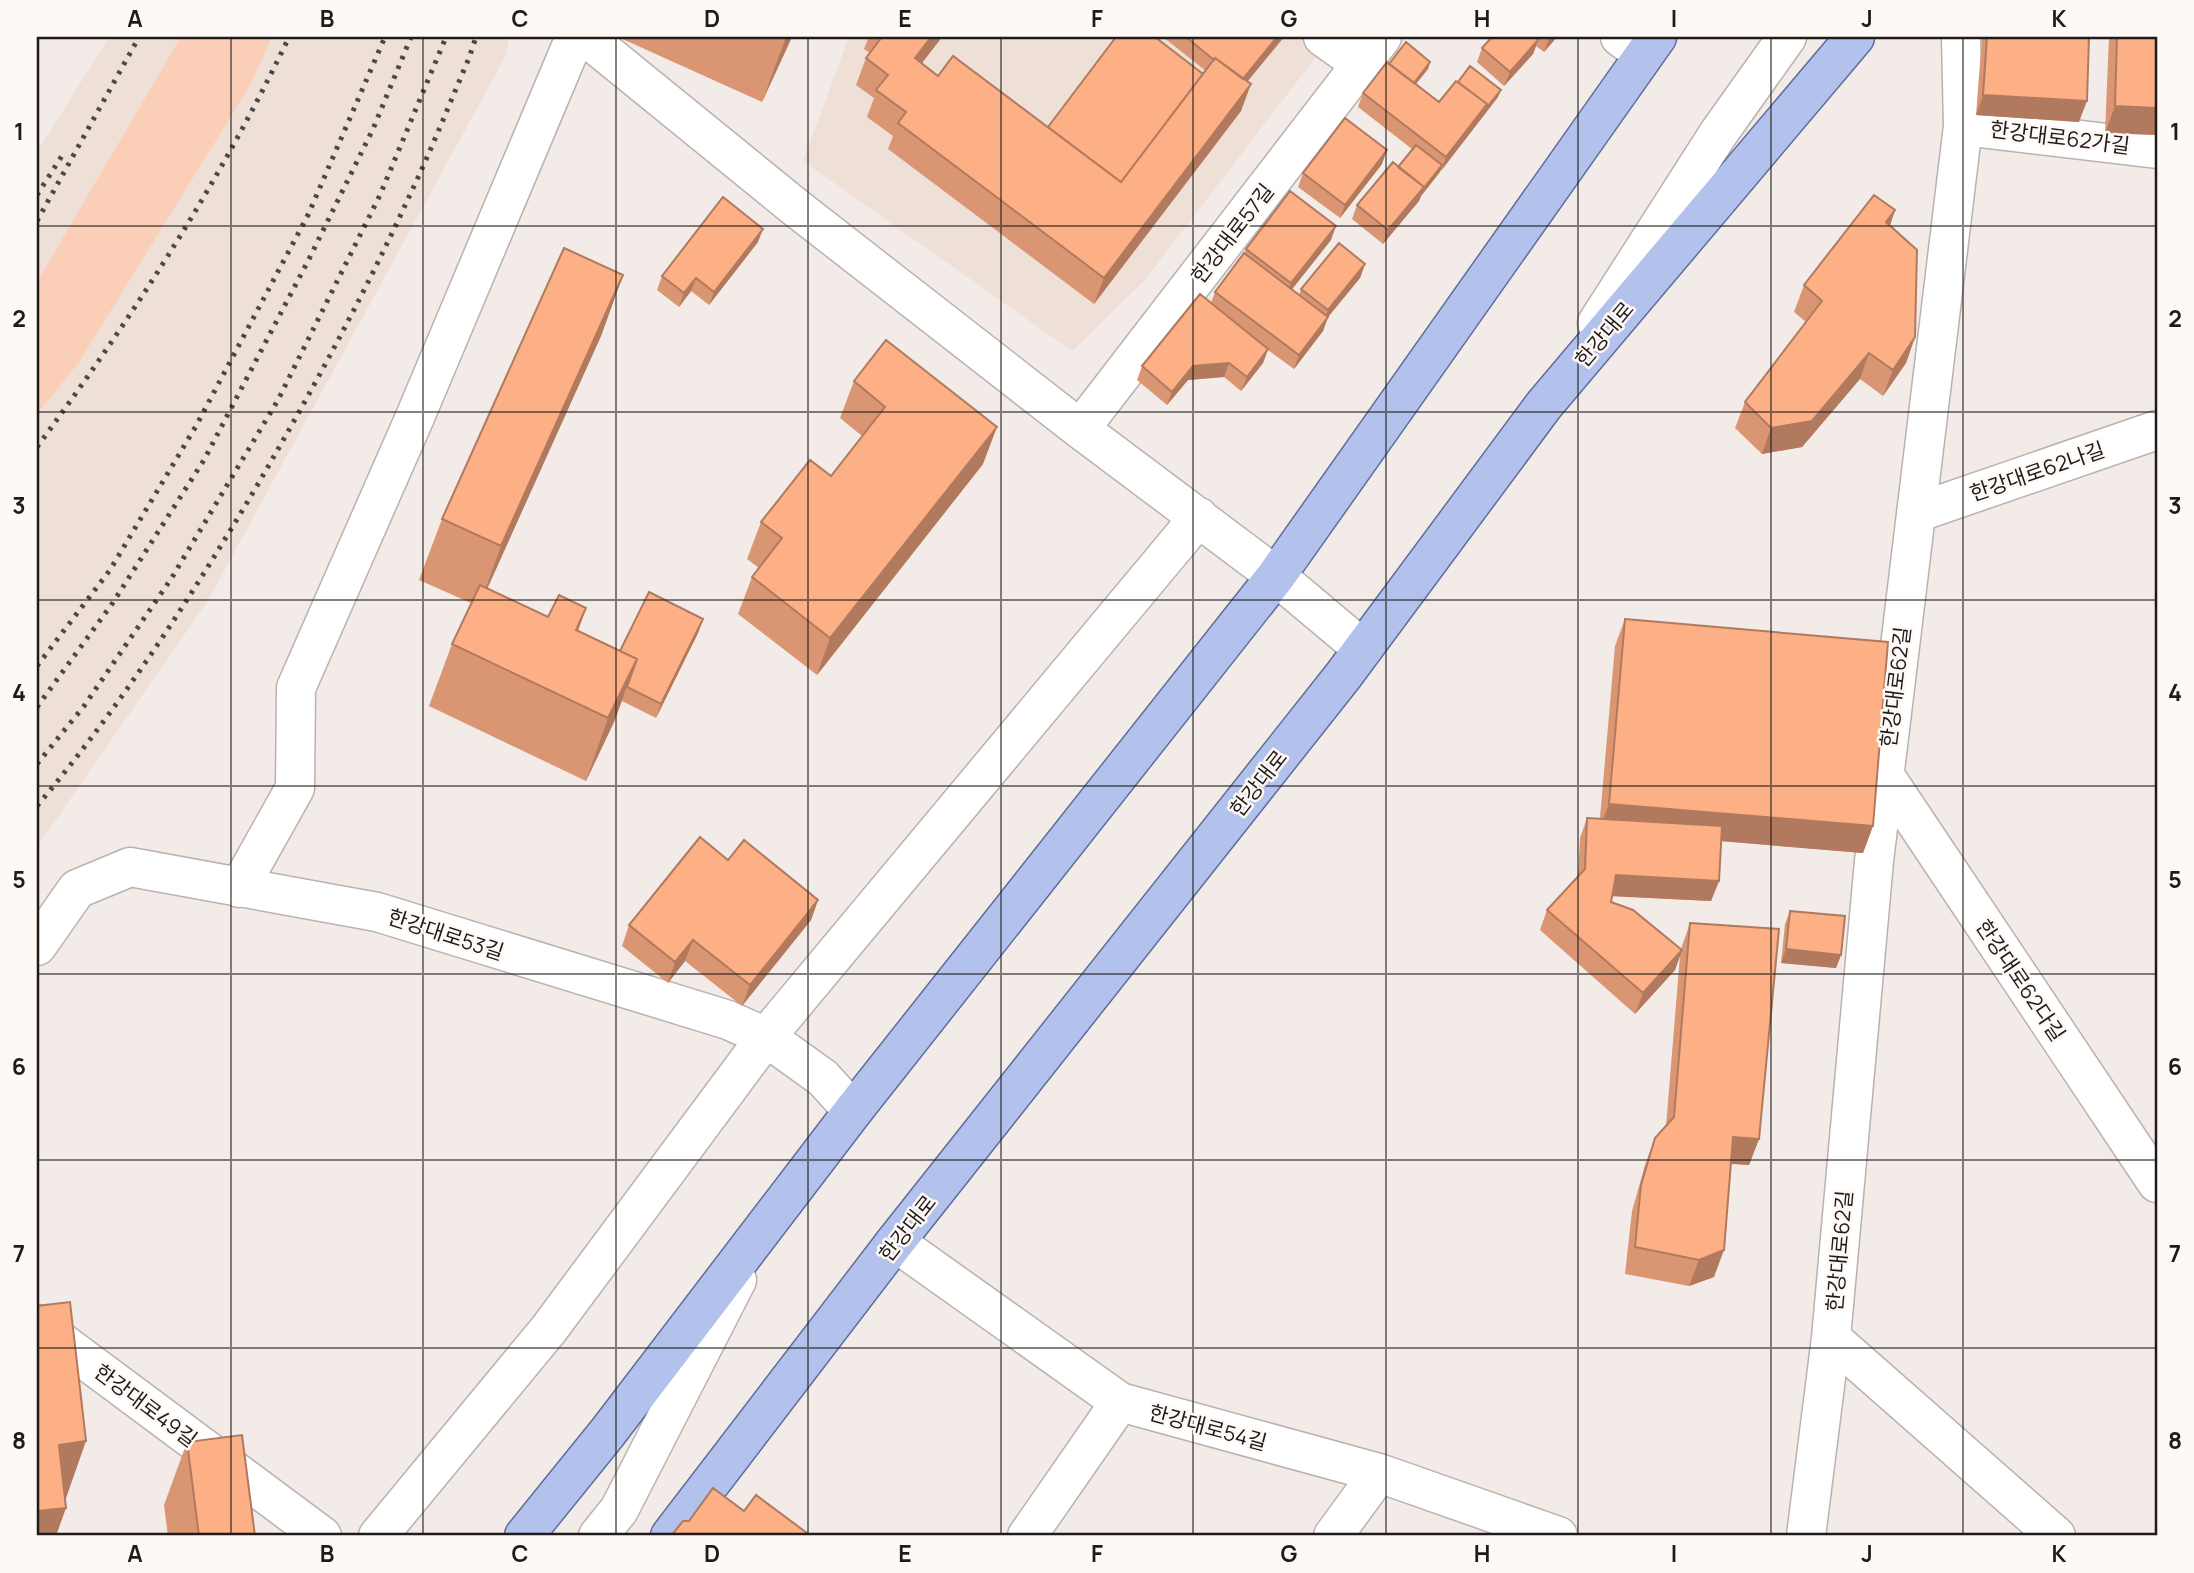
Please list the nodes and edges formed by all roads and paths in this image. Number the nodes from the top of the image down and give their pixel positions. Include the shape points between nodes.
1 (575, 37) edge
2 (586, 37) edge
3 (1323, 37) edge
4 (1787, 37) edge
5 (1855, 37) edge
6 (1961, 37) edge
7 (1640, 43) edge
8 (1371, 50) edge
9 (1963, 126) junction
10 (2157, 149) edge
11 (1545, 405) junction
12 (1080, 429) junction
13 (2157, 430) edge
14 (1916, 513) junction
15 (1199, 517) junction
16 (1276, 576) junction
17 (1363, 649) junction
18 (1885, 776) junction
19 (239, 888) junction
20 (37, 946) edge
21 (766, 1037) junction
22 (853, 1111) junction
23 (2157, 1183) edge
24 (760, 1235) junction
25 (895, 1242) junction
26 (37, 1324) edge
27 (1831, 1338) junction
28 (1120, 1402) junction
29 (1379, 1473) junction
30 (695, 1505) junction
31 (726, 1528) edge
32 (322, 1536) edge
33 (378, 1536) edge
34 (524, 1536) edge
35 (598, 1536) edge
36 (670, 1536) edge
37 (1027, 1536) edge
38 (1333, 1536) edge
39 (1558, 1536) edge
40 (1806, 1536) edge
41 (2056, 1536) edge

1 - 19 street via 296,688 295,788
2 - 12 street
3 - 8 street
4 - 11 street via 1718,134
5 - 11 main road, 한강대로
6 - 9 street, 한강대로62길
7 - 16 main road
8 - 12 street, 한강대로57길
9 - 10 street, 한강대로62가길
9 - 14 street, 한강대로62길
11 - 17 main road, 한강대로
12 - 15 street
13 - 14 street, 한강대로62나길
14 - 18 street, 한강대로62길
15 - 16 street
15 - 21 street
16 - 17 street
16 - 22 main road
17 - 25 main road, 한강대로
18 - 23 street, 한강대로62다길
18 - 27 street, 한강대로62길
19 - 20 street, 한강대로53길 via 130,867 77,889
19 - 21 street, 한강대로53길 via 377,912 728,1020
21 - 22 street, 한강대로53길 via 823,1078
21 - 33 street via 549,1329
22 - 24 main road
24 - 34 main road
24 - 35 street via 619,1510
25 - 28 street, 한강대로54길
25 - 30 main road, 한강대로
26 - 32 street, 한강대로49길
27 - 40 street, 한강대로62길
27 - 41 street, 한강대로62길
28 - 29 street, 한강대로54길
28 - 37 street
29 - 38 street
29 - 39 street, 한강대로54길
30 - 31 street
30 - 36 main road, 한강대로

